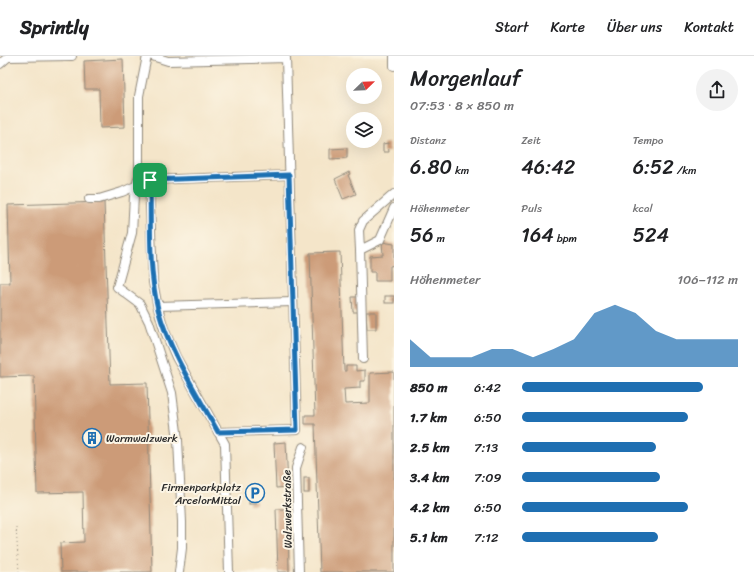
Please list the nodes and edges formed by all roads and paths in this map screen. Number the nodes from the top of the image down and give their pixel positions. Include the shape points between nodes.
1 (72, 56) edge
2 (147, 56) edge
3 (152, 56) edge
4 (394, 56) edge
5 (0, 64) edge
6 (394, 66) edge
7 (289, 175) junction
8 (150, 180) junction
9 (136, 186) junction
10 (394, 194) edge
11 (89, 199) dead end
12 (394, 208) edge
13 (360, 250) junction
14 (293, 302) junction
15 (158, 306) junction
16 (363, 359) dead end
17 (218, 432) junction
18 (303, 447) dead end
19 (16, 527) dead end
20 (19, 572) edge
21 (179, 572) edge
22 (229, 572) edge
23 (299, 572) edge

1 - 5 street via 8,57
2 - 9 street via 139,96 139,175
3 - 7 street via 168,61 286,58
4 - 6 street
7 - 8 street
7 - 14 street
8 - 9 street
8 - 15 street via 153,282
9 - 11 street
9 - 21 street via 132,233 117,287 140,304 149,322 172,393 178,440 182,522
10 - 13 street via 363,221 359,230
12 - 13 street via 380,240
13 - 16 street
14 - 15 street
14 - 17 street via 297,430
15 - 17 street via 164,330 176,357
17 - 22 street via 225,444
18 - 23 street, Walzwerkstraße via 296,468
19 - 20 path

